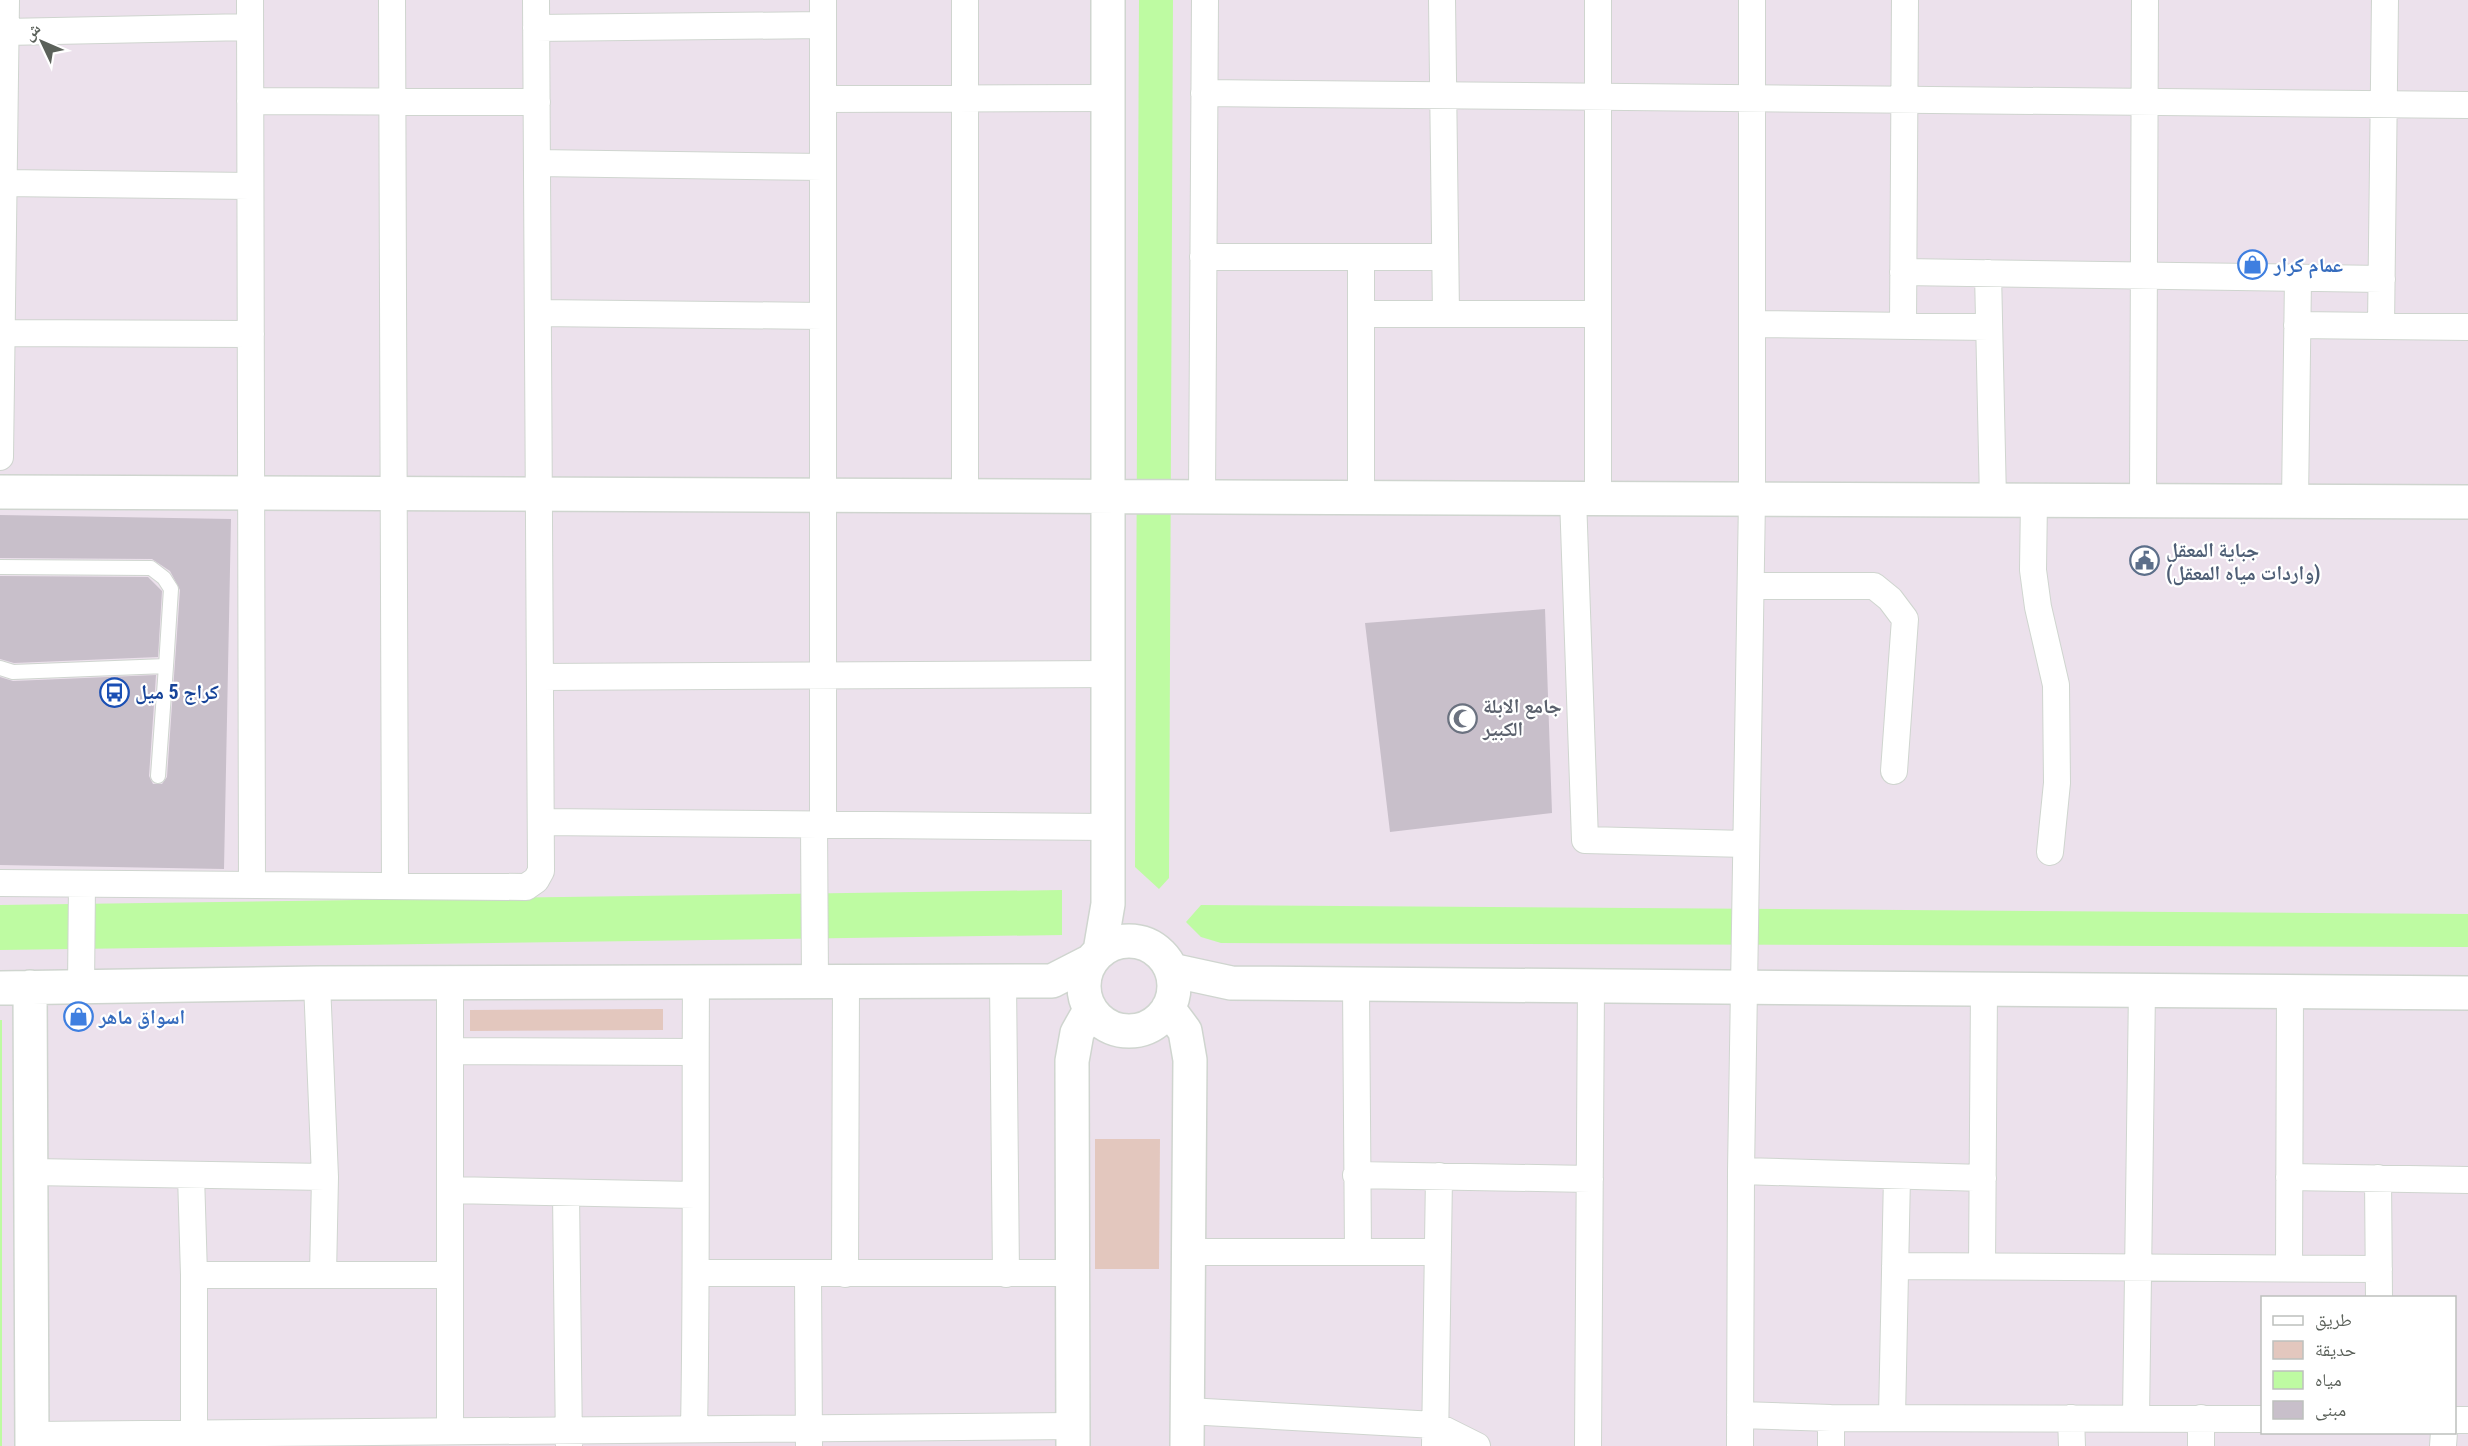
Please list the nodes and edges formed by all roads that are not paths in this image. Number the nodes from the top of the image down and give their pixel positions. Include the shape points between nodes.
1 (6, 0) edge
2 (250, 0) edge
3 (392, 0) edge
4 (536, 0) edge
5 (823, 0) edge
6 (965, 0) edge
7 (1108, 0) edge
8 (1205, 0) edge
9 (1442, 0) edge
10 (1598, 0) edge
11 (1752, 0) edge
12 (1905, 0) edge
13 (2145, 0) edge
14 (2385, 0) edge
15 (823, 25) junction
16 (250, 27) junction
17 (536, 28) junction
18 (5, 32) junction
19 (1204, 93) junction
20 (1443, 96) junction
21 (1598, 97) junction
22 (965, 98) junction
23 (1108, 98) junction
24 (823, 99) junction
25 (1752, 99) junction
26 (1904, 100) junction
27 (250, 101) junction
28 (393, 101) junction
29 (537, 102) junction
30 (2144, 102) junction
31 (2384, 104) junction
32 (2468, 105) edge
33 (537, 163) junction
34 (823, 167) junction
35 (4, 183) junction
36 (250, 186) junction
37 (1203, 257) junction
38 (1445, 257) junction
39 (1361, 258) junction
40 (1903, 272) junction
41 (1988, 273) junction
42 (2144, 275) junction
43 (2298, 278) junction
44 (2382, 279) junction
45 (538, 313) junction
46 (1362, 314) junction
47 (1446, 314) junction
48 (1598, 314) junction
49 (823, 316) junction
50 (1752, 324) junction
51 (2297, 325) junction
52 (1903, 326) junction
53 (2381, 326) junction
54 (1989, 327) junction
55 (2468, 327) edge
56 (2, 333) junction
57 (251, 334) junction
58 (0, 457) edge
59 (0, 492) edge
60 (251, 493) junction
61 (394, 493) junction
62 (539, 494) junction
63 (823, 495) junction
64 (965, 496) junction
65 (1108, 496) junction
66 (1202, 497) junction
67 (1361, 497) junction
68 (1585, 498) junction
69 (1752, 499) junction
70 (1993, 500) junction
71 (2034, 500) junction
72 (2143, 500) junction
73 (2295, 501) junction
74 (2468, 502) edge
75 (0, 567) edge
76 (1751, 586) junction
77 (166, 666) junction
78 (0, 668) edge
79 (1108, 674) junction
80 (823, 675) junction
81 (540, 677) junction
82 (1894, 771) dead end
83 (158, 776) dead end
84 (541, 822) junction
85 (818, 824) junction
86 (1108, 827) junction
87 (1746, 844) junction
88 (2050, 852) dead end
89 (0, 884) edge
90 (82, 884) junction
91 (252, 884) junction
92 (395, 885) junction
93 (1108, 904) junction
94 (1142, 943) junction
95 (1095, 956) junction
96 (831, 981) junction
97 (1003, 981) junction
98 (1052, 981) junction
99 (696, 982) junction
100 (317, 983) junction
101 (450, 983) junction
102 (1356, 984) junction
103 (1591, 986) junction
104 (81, 987) junction
105 (1744, 987) junction
106 (15, 988) edge
107 (1984, 989) junction
108 (2142, 990) junction
109 (1171, 991) junction
110 (2290, 991) junction
111 (2468, 993) edge
112 (1088, 1006) junction
113 (450, 1051) junction
114 (695, 1053) junction
115 (1741, 1172) junction
116 (31, 1173) junction
117 (191, 1175) junction
118 (1356, 1175) junction
119 (1439, 1176) junction
120 (1897, 1176) junction
121 (2289, 1176) junction
122 (325, 1177) junction
123 (1983, 1178) junction
124 (2378, 1178) junction
125 (1590, 1179) junction
126 (2468, 1180) edge
127 (450, 1190) junction
128 (566, 1193) junction
129 (695, 1195) junction
130 (1358, 1251) junction
131 (1188, 1252) junction
132 (1438, 1252) junction
133 (1895, 1266) junction
134 (1982, 1266) junction
135 (2138, 1267) junction
136 (2289, 1268) junction
137 (2379, 1269) junction
138 (1072, 1273) junction
139 (697, 1274) junction
140 (808, 1274) junction
141 (845, 1274) junction
142 (1006, 1274) junction
143 (194, 1275) junction
144 (323, 1275) junction
145 (448, 1275) junction
146 (2379, 1296) edge
147 (1188, 1411) junction
148 (1740, 1415) junction
149 (1892, 1417) junction
150 (1831, 1418) junction
151 (2071, 1418) junction
152 (2136, 1418) junction
153 (2201, 1418) junction
154 (2261, 1419) edge
155 (694, 1429) junction
156 (450, 1431) junction
157 (194, 1433) junction
158 (1435, 1435) edge
159 (1073, 1436) edge
160 (809, 1437) edge
161 (529, 1438) edge
162 (569, 1438) edge
163 (276, 1439) edge
164 (32, 1440) edge
165 (1187, 1446) edge
166 (1477, 1446) edge
167 (1588, 1446) edge
168 (1740, 1446) edge
169 (1831, 1446) edge
170 (2072, 1446) edge
171 (2201, 1446) edge

1 - 18 street
2 - 16 street
3 - 28 street
4 - 17 street
5 - 15 street
6 - 22 street
7 - 23 street
8 - 19 street
9 - 20 street
10 - 21 street
11 - 25 street
12 - 26 street
13 - 30 street
14 - 31 street
15 - 17 street
15 - 24 street
16 - 18 street
16 - 27 street
17 - 29 street
18 - 35 street
19 - 20 street
19 - 37 street
20 - 21 street
20 - 38 street
21 - 25 street
21 - 48 street
22 - 23 street
22 - 24 street
22 - 64 street
23 - 65 street
24 - 34 street
25 - 26 street
25 - 50 street
26 - 30 street
26 - 40 street
27 - 28 street
27 - 36 street
28 - 29 street
28 - 61 street
29 - 33 street
30 - 31 street
30 - 42 street
31 - 32 street
31 - 44 street
33 - 34 street
33 - 45 street
34 - 49 street
35 - 36 street
35 - 56 street
36 - 57 street
37 - 39 street
37 - 66 street
38 - 39 street
38 - 47 street
39 - 46 street
40 - 41 street
40 - 52 street
41 - 42 street
41 - 54 street
42 - 43 street
42 - 72 street
43 - 44 street
43 - 51 street
44 - 53 street
45 - 49 street
45 - 62 street
46 - 47 street
46 - 67 street
47 - 48 street
48 - 68 street
49 - 63 street
50 - 52 street
50 - 69 street
51 - 53 street
51 - 73 street
52 - 54 street
53 - 55 street
54 - 70 street
56 - 57 street
56 - 58 street
57 - 60 street
59 - 60 street
60 - 61 street
60 - 91 street
61 - 62 street
61 - 92 street
62 - 63 street
62 - 81 street
63 - 64 street
63 - 80 street
64 - 65 street
65 - 66 street
65 - 79 street
66 - 67 street
67 - 68 street
68 - 69 street
68 - 87 street via 1585,840
69 - 70 street
69 - 76 street
70 - 71 street
71 - 72 street
71 - 88 street via 2033,570 2056,685 2057,783
72 - 73 street
73 - 74 street
75 - 77 lane via 151,568 171,589
76 - 82 street via 1874,586 1890,599 1905,619
76 - 87 street
77 - 78 lane via 13,672
77 - 83 lane
79 - 80 street
79 - 86 street
80 - 81 street
80 - 85 street
81 - 84 street
84 - 85 street
84 - 92 street via 541,871 526,887
85 - 86 street
85 - 96 street
86 - 93 street
87 - 105 street
89 - 90 street
90 - 91 street
90 - 104 street
91 - 92 street
93 - 94 street
93 - 95 street
94 - 95 street via 1113,943
94 - 109 street via 1160,953
95 - 98 street
95 - 112 street via 1085,974 1083,989
96 - 97 street
96 - 99 street
96 - 141 street
97 - 98 street
97 - 142 street
98 - 112 street
99 - 101 street
99 - 114 street
100 - 101 street
100 - 104 street
100 - 122 street
101 - 113 street
102 - 103 street
102 - 109 street via 1232,982
102 - 118 street
103 - 105 street
103 - 125 street
104 - 106 street
105 - 107 street
105 - 115 street
106 - 116 street
107 - 108 street
107 - 123 street
108 - 110 street
108 - 135 street
109 - 112 street via 1160,1019 1130,1031 1110,1027
109 - 131 street via 1191,1060
110 - 111 street
110 - 121 street
112 - 138 street via 1077,1033 1072,1061
113 - 114 street
113 - 127 street
114 - 129 street
115 - 120 street
115 - 148 street
116 - 117 street
116 - 164 street
117 - 122 street
117 - 143 street
118 - 119 street
118 - 130 street
119 - 125 street
119 - 132 street
120 - 123 street
120 - 133 street
121 - 124 street
121 - 136 street
122 - 144 street
123 - 134 street
124 - 126 street
124 - 137 street
125 - 167 street
127 - 128 street
127 - 145 street
128 - 129 street
128 - 162 street
129 - 139 street
130 - 131 street
130 - 132 street
131 - 147 street
132 - 158 street
133 - 134 street
133 - 149 street
134 - 135 street
135 - 136 street
135 - 152 street
136 - 137 street
137 - 146 street
138 - 142 street
138 - 159 street
139 - 140 street
139 - 155 street
140 - 141 street
140 - 160 street
141 - 142 street
143 - 144 street
143 - 157 street
144 - 145 street
145 - 156 street
147 - 158 street
147 - 165 street
148 - 150 street
148 - 168 street
149 - 150 street
149 - 151 street
150 - 169 street
151 - 152 street
151 - 170 street
152 - 153 street
153 - 154 street
153 - 171 street
155 - 160 street
155 - 162 street
156 - 161 street
156 - 163 street
157 - 163 street
157 - 164 street
158 - 166 street
159 - 160 street
161 - 162 street

